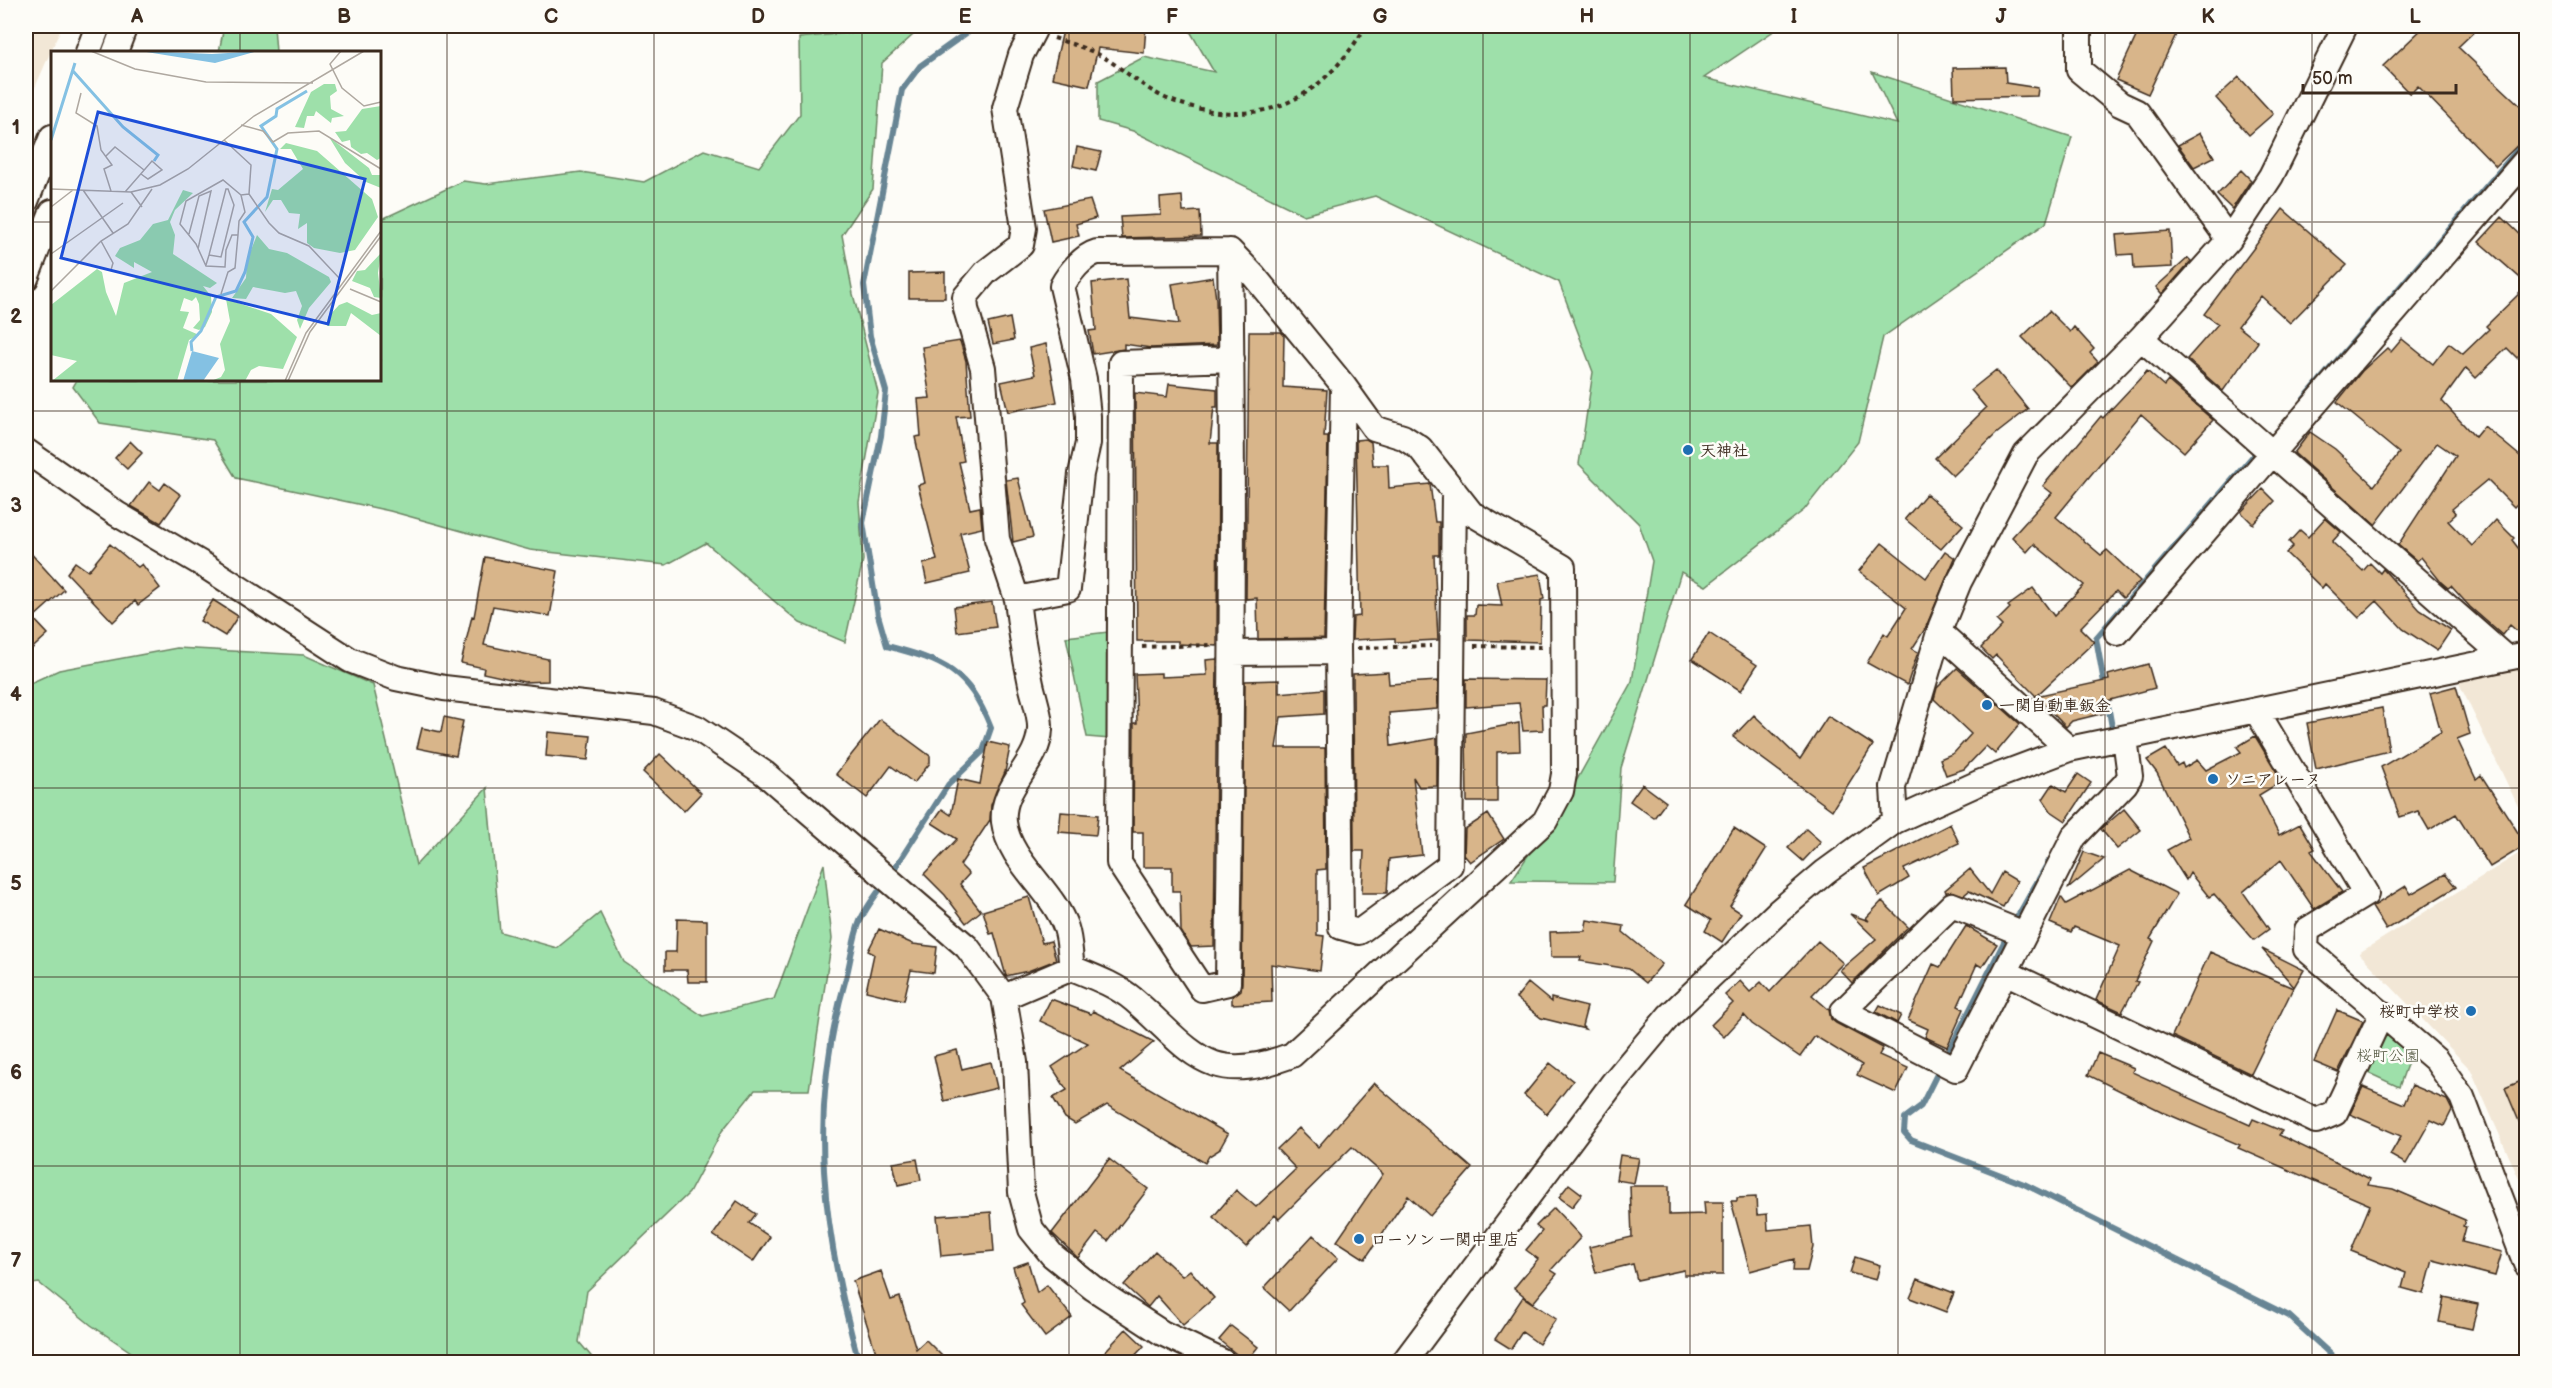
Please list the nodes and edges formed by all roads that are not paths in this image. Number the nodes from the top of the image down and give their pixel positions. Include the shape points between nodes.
1 (98, 26) edge
2 (125, 26) edge
3 (2079, 26) edge
4 (2344, 26) edge
5 (1034, 30) road end
6 (88, 51) edge
7 (115, 51) edge
8 (51, 139) edge
9 (2526, 160) edge
10 (26, 201) edge
11 (51, 215) edge
12 (2229, 240) junction
13 (1230, 251) junction
14 (26, 278) edge
15 (2141, 338) junction
16 (1232, 359) junction
17 (1343, 385) junction
18 (26, 451) edge
19 (2270, 453) junction
20 (1454, 491) junction
21 (1017, 599) junction
22 (1939, 632) junction
23 (2117, 633) dead end
24 (1231, 649) junction
25 (1338, 652) junction
26 (2516, 656) edge
27 (2256, 710) junction
28 (2125, 738) junction
29 (2069, 749) junction
30 (1895, 821) junction
31 (2024, 934) junction
32 (1072, 968) junction
33 (2007, 973) junction
34 (1004, 997) junction
35 (2382, 1013) junction
36 (2526, 1264) edge
37 (1223, 1362) edge
38 (1404, 1362) edge

1 - 6 street
2 - 7 street
3 - 12 street via 2079,70 2120,105 2137,112
4 - 12 street via 2271,176
5 - 21 street via 1021,55 1005,108 1024,228 1022,245 986,272 965,297 983,368 997,539
8 - 10 street
9 - 19 street
11 - 14 street
12 - 15 street
13 - 16 street
13 - 17 street
13 - 21 street via 1097,252 1090,254 1062,286 1084,379 1088,416 1088,443 1068,589
15 - 19 street
15 - 22 street via 2026,454 1959,582
16 - 24 street
16 - 24 street via 1121,363 1119,863 1202,989 1228,983
17 - 20 street via 1374,428 1403,437 1420,448
17 - 25 street
18 - 34 street via 117,514 350,660 396,678 444,688 654,712 697,728 764,773 967,947
19 - 23 street
19 - 26 street
20 - 25 street via 1450,865 1359,932 1341,927
20 - 32 street via 1471,513 1563,567 1564,774 1561,791 1545,821 1292,1055 1251,1068 1213,1063 1181,1046 1132,999 1109,983
21 - 32 street via 1021,639 1040,729 1031,760 1005,804 1004,822 1012,846 1050,898 1066,928
22 - 29 street
22 - 30 street via 1893,787
24 - 25 street
26 - 27 street
27 - 28 street
27 - 35 street via 2366,894 2307,930 2307,949
28 - 29 street
28 - 31 street via 2130,776 2126,784 2074,837
29 - 30 street via 1981,782
30 - 38 street via 1779,911 1669,1016 1613,1083
31 - 33 street
31 - 33 street via 1952,904 1843,1011 1956,1069
32 - 34 street
33 - 35 street via 2316,1120 2335,1113
34 - 37 street via 1016,1062 1021,1192 1032,1229 1052,1255 1093,1288 1162,1333
35 - 36 street via 2436,1060 2462,1097

